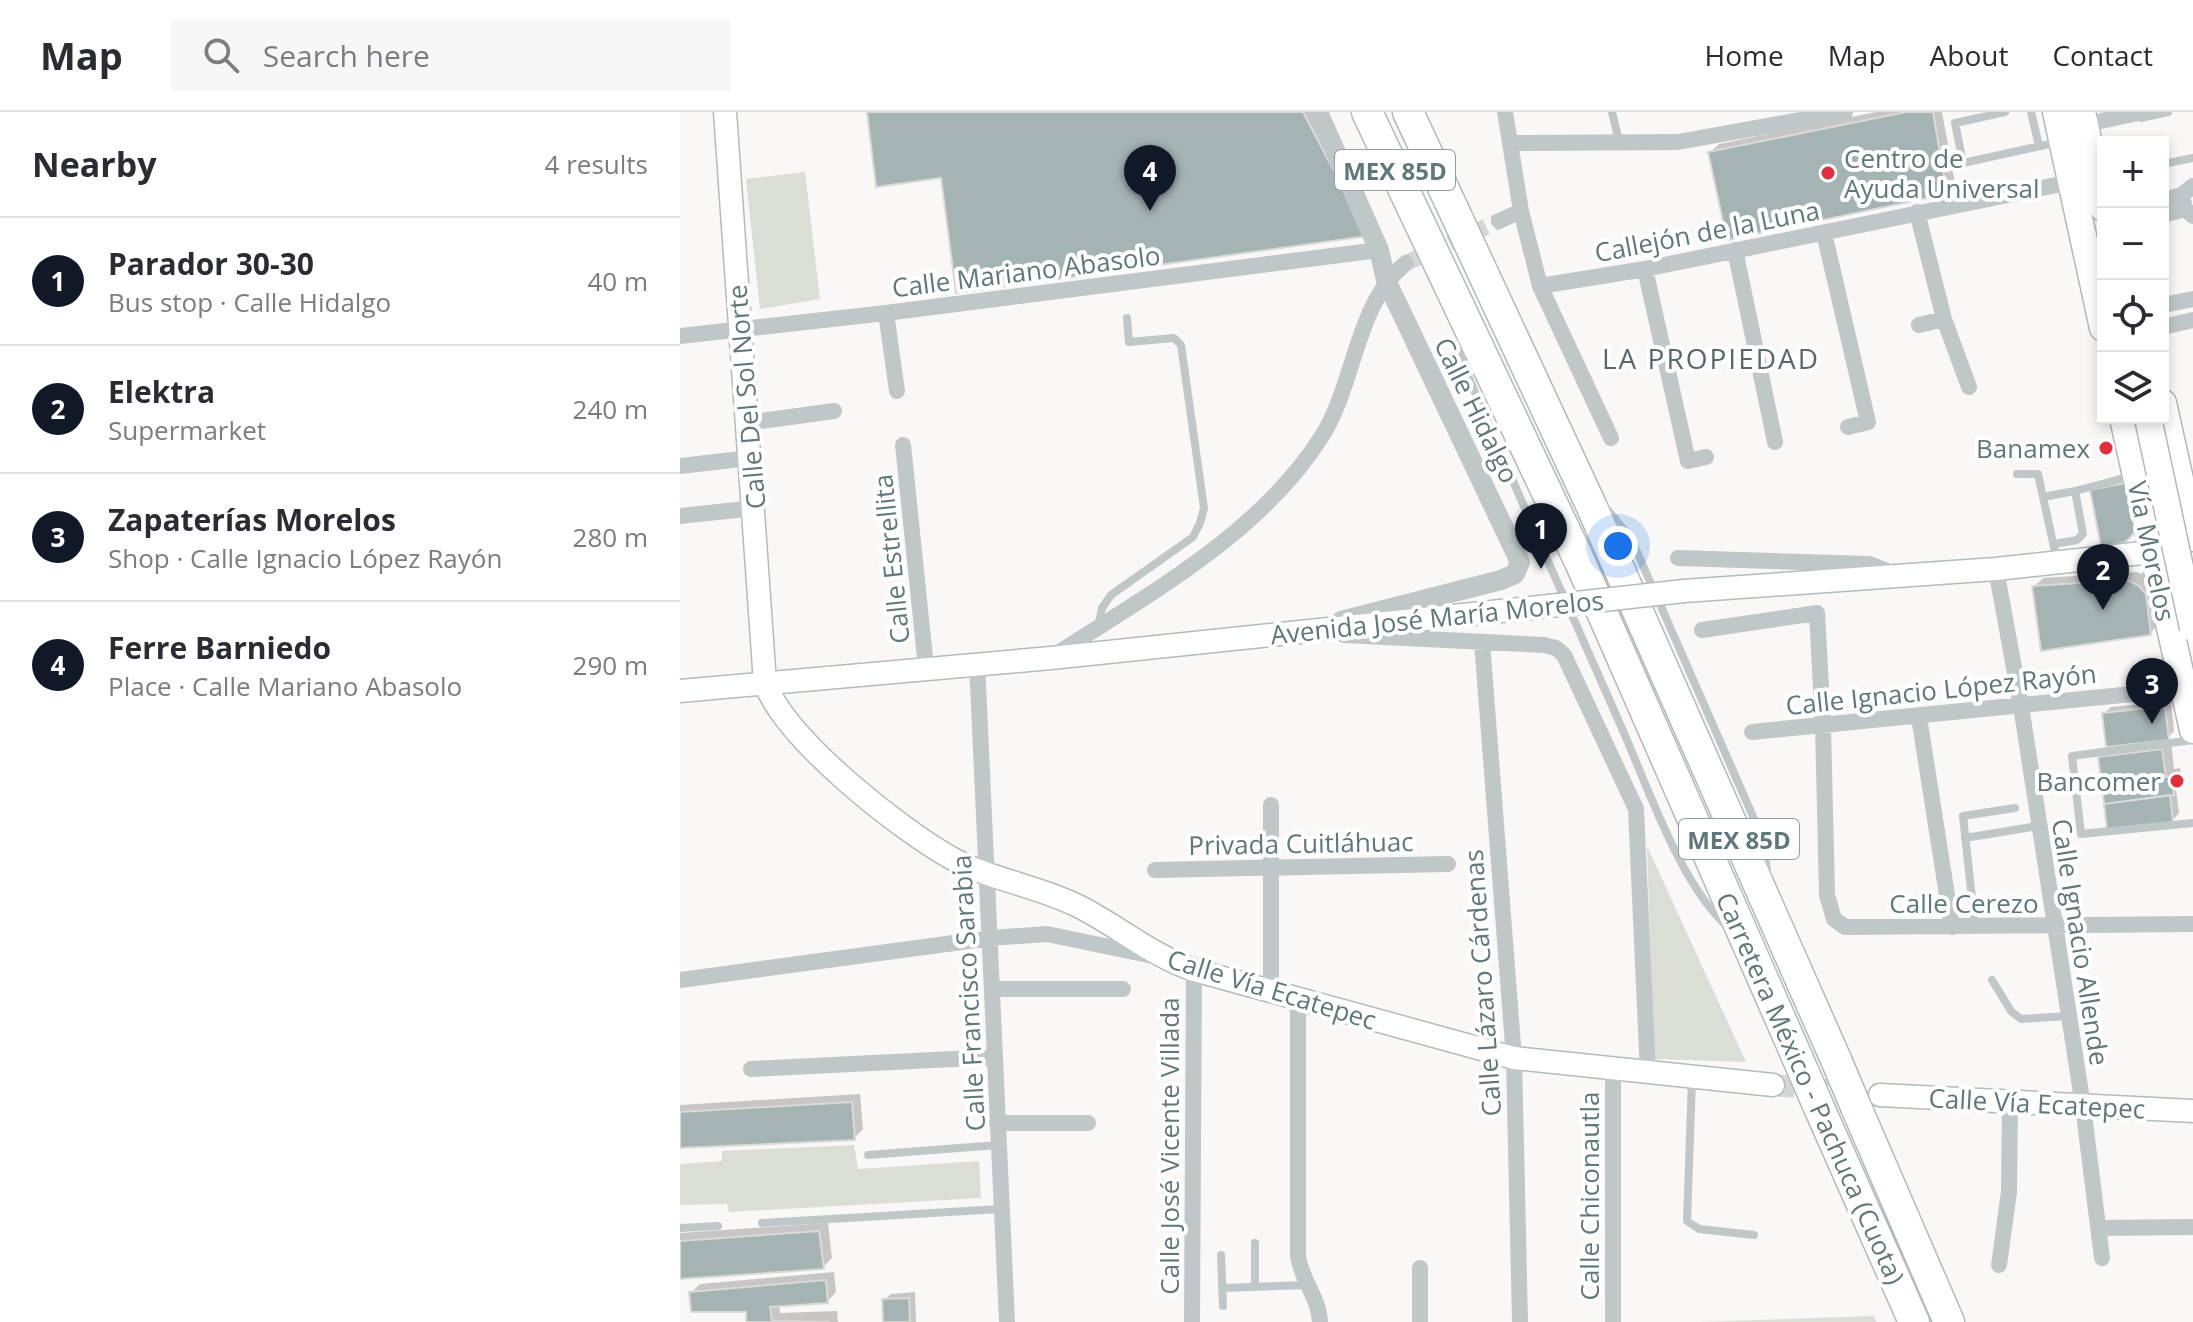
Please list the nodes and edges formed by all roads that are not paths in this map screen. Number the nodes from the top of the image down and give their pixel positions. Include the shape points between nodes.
1 (725, 112) edge
2 (1318, 112) edge
3 (1367, 112) edge
4 (1408, 112) edge
5 (1505, 112) edge
6 (1612, 112) edge
7 (1845, 112) edge
8 (2005, 112) edge
9 (2031, 112) edge
10 (2056, 112) edge
11 (2143, 112) edge
12 (2168, 112) edge
13 (1766, 120) edge
14 (2097, 121) edge
15 (1619, 141) junction
16 (1510, 143) junction
17 (2050, 144) junction
18 (2193, 158) edge
19 (2169, 163) edge
20 (2071, 182) junction
21 (2188, 202) edge
22 (1521, 211) junction
23 (1917, 212) junction
24 (2169, 212) edge
25 (1499, 221) tunnel mouth
26 (1824, 233) junction
27 (2095, 239) dead end
28 (2097, 249) edge
29 (1379, 250) junction
30 (1735, 250) junction
31 (1406, 263) tunnel mouth
32 (1645, 269) junction
33 (1386, 280) junction
34 (1540, 286) junction
35 (2193, 299) edge
36 (2097, 301) edge
37 (2169, 304) edge
38 (886, 313) junction
39 (1127, 318) dead end
40 (1944, 319) junction
41 (2193, 320) edge
42 (1919, 325) dead end
43 (2169, 326) edge
44 (740, 329) junction
45 (680, 336) edge
46 (1969, 387) dead end
47 (897, 391) dead end
48 (834, 411) dead end
49 (747, 423) junction
50 (2124, 424) edge
51 (2134, 424) edge
52 (2149, 424) edge
53 (2161, 424) edge
54 (2167, 424) edge
55 (1848, 427) dead end
56 (1611, 438) dead end
57 (1775, 442) dead end
58 (903, 445) dead end
59 (1706, 457) dead end
60 (750, 458) junction
61 (680, 466) edge
62 (2017, 474) dead end
63 (2135, 475) junction
64 (2075, 491) junction
65 (2043, 497) junction
66 (755, 508) junction
67 (680, 516) edge
68 (2190, 540) edge
69 (2157, 550) junction
70 (2056, 553) junction
71 (1678, 558) dead end
72 (1996, 569) junction
73 (1897, 575) junction
74 (2193, 577) edge
75 (1098, 627) junction
76 (2193, 628) edge
77 (1702, 630) dead end
78 (1298, 632) junction
79 (1482, 642) junction
80 (1051, 658) junction
81 (977, 662) junction
82 (926, 667) junction
83 (2187, 680) edge
84 (765, 683) junction
85 (680, 691) edge
86 (2021, 706) junction
87 (1919, 717) junction
88 (1823, 725) junction
89 (2193, 730) edge
90 (1752, 732) dead end
91 (2193, 740) edge
92 (1271, 805) dead end
93 (2015, 808) dead end
94 (2193, 823) edge
95 (2038, 826) junction
96 (1965, 838) junction
97 (1448, 864) dead end
98 (1274, 868) junction
99 (1155, 870) dead end
100 (986, 873) junction
101 (2193, 924) edge
102 (1952, 927) junction
103 (1975, 927) junction
104 (2053, 927) junction
105 (991, 938) junction
106 (1163, 959) junction
107 (1194, 970) junction
108 (680, 980) edge
109 (1992, 980) dead end
110 (992, 989) junction
111 (1123, 989) dead end
112 (1271, 993) junction
113 (1298, 1000) junction
114 (2068, 1016) junction
115 (994, 1057) junction
116 (1514, 1058) junction
117 (751, 1069) dead end
118 (1613, 1070) junction
119 (1648, 1074) junction
120 (1693, 1078) junction
121 (1773, 1085) tunnel mouth
122 (1868, 1101) junction
123 (2010, 1102) junction
124 (2083, 1106) junction
125 (2193, 1111) edge
126 (997, 1123) junction
127 (1088, 1123) dead end
128 (998, 1145) junction
129 (868, 1155) dead end
130 (1001, 1209) junction
131 (762, 1223) dead end
132 (718, 1226) dead end
133 (2193, 1227) edge
134 (680, 1228) edge
135 (2099, 1228) junction
136 (1754, 1235) dead end
137 (1255, 1243) dead end
138 (1221, 1255) dead end
139 (2102, 1258) dead end
140 (1999, 1265) dead end
141 (1420, 1268) dead end
142 (1307, 1285) junction
143 (1255, 1287) junction
144 (1222, 1288) junction
145 (1223, 1306) dead end
146 (1007, 1322) edge
147 (1192, 1322) edge
148 (1320, 1322) edge
149 (1420, 1322) edge
150 (1520, 1322) edge
151 (1613, 1322) edge
152 (1914, 1322) edge
153 (1949, 1322) edge

1 - 44 main road, Calle Del Sol Norte
2 - 29 street, Calle Hidalgo
3 - 152 highway, Carretera México - Pachuca (Cuota) / MEX 85D, bridge via 1584,572
4 - 122 highway, Carretera México - Pachuca (Cuota) / MEX 85D, bridge via 1582,486 1837,1062
5 - 16 street
6 - 15 lane
7 - 13 street
8 - 17 lane via 1955,123 1963,163
9 - 17 lane
10 - 17 main road
11 - 14 street
12 - 14 lane
13 - 15 street via 1678,142
15 - 16 street
16 - 22 street
17 - 20 main road
18 - 19 lane
20 - 23 street, Callejón de la Luna
20 - 36 main road
21 - 24 street
22 - 25 street
22 - 34 street
23 - 26 street, Callejón de la Luna
23 - 40 street
26 - 30 street, Callejón de la Luna
26 - 55 street via 1868,422
27 - 28 lane
29 - 33 street, Calle Hidalgo
29 - 38 street, Calle Mariano Abasolo
30 - 32 street, Callejón de la Luna
30 - 57 street
31 - 33 street
32 - 34 street, Callejón de la Luna
32 - 59 street via 1688,461
33 - 75 street via 1332,417 1284,485 1218,547
33 - 78 street, Calle Hidalgo via 1519,556 1520,569 1501,580
34 - 56 street
35 - 37 street
38 - 44 street, Calle Mariano Abasolo
38 - 47 street
39 - 75 lane via 1129,342 1174,338 1181,345 1204,508 1193,537 1111,595
40 - 42 street
40 - 46 street
41 - 43 street
44 - 45 street, Calle Mariano Abasolo
44 - 49 main road, Calle Del Sol Norte
48 - 49 street
49 - 60 main road, Calle Del Sol Norte
50 - 63 main road, Vía Morelos
51 - 69 lane
52 - 76 main road, bridge
53 - 68 lane
54 - 68 main road, Vía Morelos
58 - 82 street, Calle Estrellita
60 - 61 street
60 - 66 main road, Calle Del Sol Norte
62 - 65 lane via 2036,472
63 - 64 lane
63 - 69 main road, Vía Morelos
64 - 65 lane
64 - 70 lane via 2083,534
65 - 70 lane
66 - 67 street
66 - 84 main road, Calle Del Sol Norte
68 - 69 main road, Avenida José María Morelos
68 - 74 lane
69 - 70 main road, Avenida José María Morelos
69 - 83 main road, Vía Morelos
70 - 72 main road, Avenida José María Morelos
71 - 73 street via 1869,564
72 - 73 main road, Avenida José María Morelos
72 - 86 street, Calle Ignacio Allende
73 - 78 main road, Avenida José María Morelos, bridge via 1684,591
75 - 80 street
77 - 88 street via 1817,613
78 - 79 street
78 - 80 main road, Avenida José María Morelos
79 - 116 street, Calle Lázaro Cárdenas
79 - 119 street via 1544,645 1564,655 1636,809
80 - 81 main road, Avenida José María Morelos
81 - 82 main road, Avenida José María Morelos
81 - 100 street, Calle Francisco Sarabia
82 - 84 main road, Avenida José María Morelos
83 - 86 street, Calle Ignacio López Rayón
83 - 89 main road, Vía Morelos
84 - 85 main road, Avenida José María Morelos
84 - 100 main road, Calle Vía Ecatepec via 778,710 843,778 911,832
86 - 87 street, Calle Ignacio López Rayón
86 - 95 street, Calle Ignacio Allende
87 - 88 street, Calle Ignacio López Rayón
87 - 102 street
88 - 90 street, Calle Ignacio López Rayón
88 - 102 street, Calle Cerezo via 1827,895 1834,919 1845,927
91 - 94 lane via 2072,756 2081,834
92 - 98 street
93 - 96 lane via 1963,816
95 - 96 lane
95 - 104 street, Calle Ignacio Allende
96 - 103 lane
97 - 98 street, Privada Cuitláhuac
98 - 99 street, Privada Cuitláhuac
98 - 112 street
100 - 105 street, Calle Francisco Sarabia
100 - 106 main road, Calle Vía Ecatepec via 1076,905
101 - 104 street, Calle Cerezo
102 - 103 street, Calle Cerezo
103 - 104 street, Calle Cerezo
104 - 114 street, Calle Ignacio Allende
105 - 106 street, Calle José Vicente Villada via 1047,934
105 - 108 street, Calle José Vicente Villada
105 - 110 street, Calle Francisco Sarabia
106 - 107 main road, Calle Vía Ecatepec
107 - 112 main road, Calle Vía Ecatepec
107 - 147 street, Calle José Vicente Villada
109 - 114 lane via 2021,1019
110 - 111 street
110 - 115 street, Calle Francisco Sarabia
112 - 113 main road, Calle Vía Ecatepec
113 - 116 main road, Calle Vía Ecatepec
113 - 142 street via 1298,1256
114 - 124 street, Calle Ignacio Allende
115 - 117 street
115 - 126 street, Calle Francisco Sarabia
116 - 118 main road, Calle Vía Ecatepec
116 - 150 street, Calle Lázaro Cárdenas
118 - 119 main road, Calle Vía Ecatepec
118 - 151 street, Calle Chiconautla
119 - 120 main road, Calle Vía Ecatepec
120 - 121 main road, Calle Vía Ecatepec
120 - 136 lane via 1687,1221 1699,1229
122 - 123 main road, Calle Vía Ecatepec
122 - 153 highway, Carretera México - Pachuca (Cuota) / MEX 85D
123 - 124 main road, Calle Vía Ecatepec
123 - 140 street via 2009,1192
124 - 125 main road, Calle Vía Ecatepec
124 - 135 street, Calle Ignacio Allende
126 - 127 street
126 - 128 street, Calle Francisco Sarabia
128 - 129 lane
128 - 130 street, Calle Francisco Sarabia
130 - 131 lane
130 - 146 street, Calle Francisco Sarabia
132 - 134 lane
133 - 135 street
135 - 139 street, Calle Ignacio Allende
137 - 143 lane
138 - 144 lane
141 - 149 street
142 - 143 lane
142 - 148 street
143 - 144 lane
144 - 145 lane

